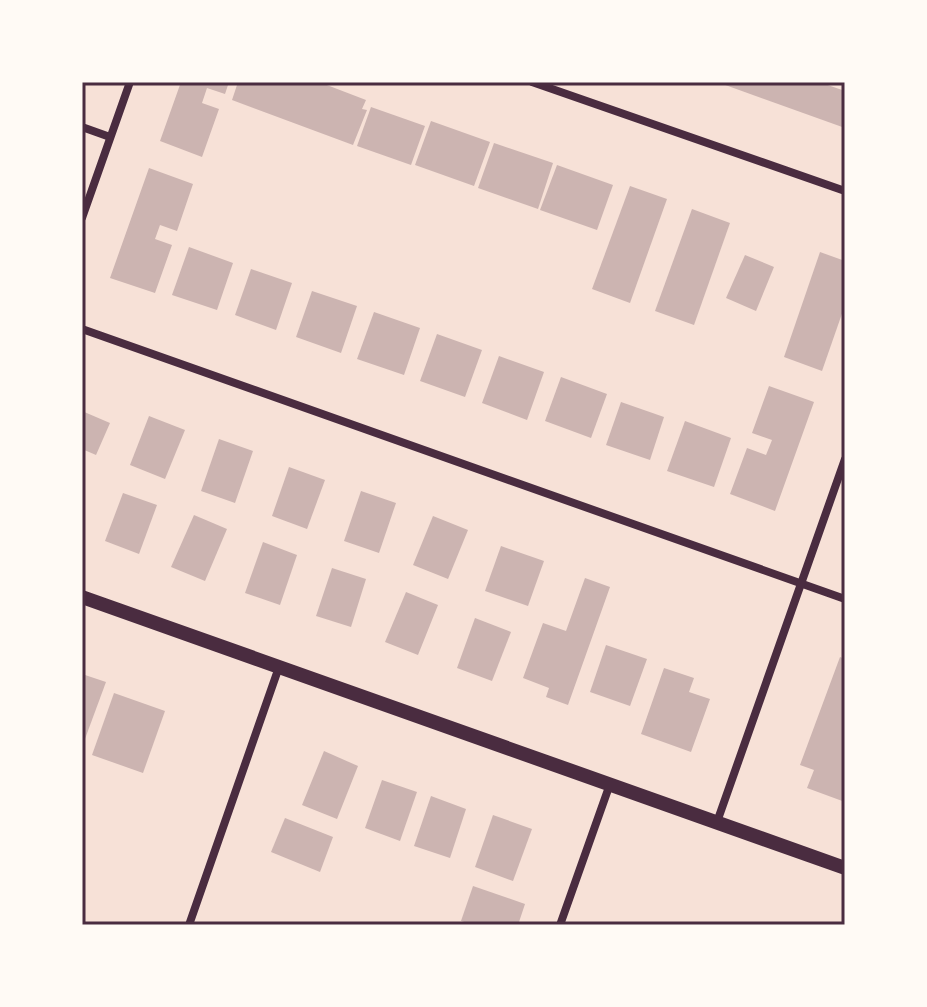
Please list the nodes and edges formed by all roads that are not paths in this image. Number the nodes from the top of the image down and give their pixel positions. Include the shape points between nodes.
1 (130, 82) edge
2 (532, 82) edge
3 (82, 127) edge
4 (110, 137) junction
5 (845, 191) edge
6 (82, 218) edge
7 (82, 329) edge
8 (845, 459) edge
9 (800, 583) junction
10 (82, 597) edge
11 (845, 599) edge
12 (279, 667) junction
13 (610, 784) junction
14 (717, 822) junction
15 (845, 868) edge
16 (189, 925) edge
17 (560, 925) edge

1 - 4 street
2 - 5 street
3 - 4 street
4 - 6 street
7 - 9 street
8 - 9 street
9 - 11 street
9 - 14 street
10 - 12 street
12 - 13 street
12 - 16 street
13 - 14 street
13 - 17 street
14 - 15 street

